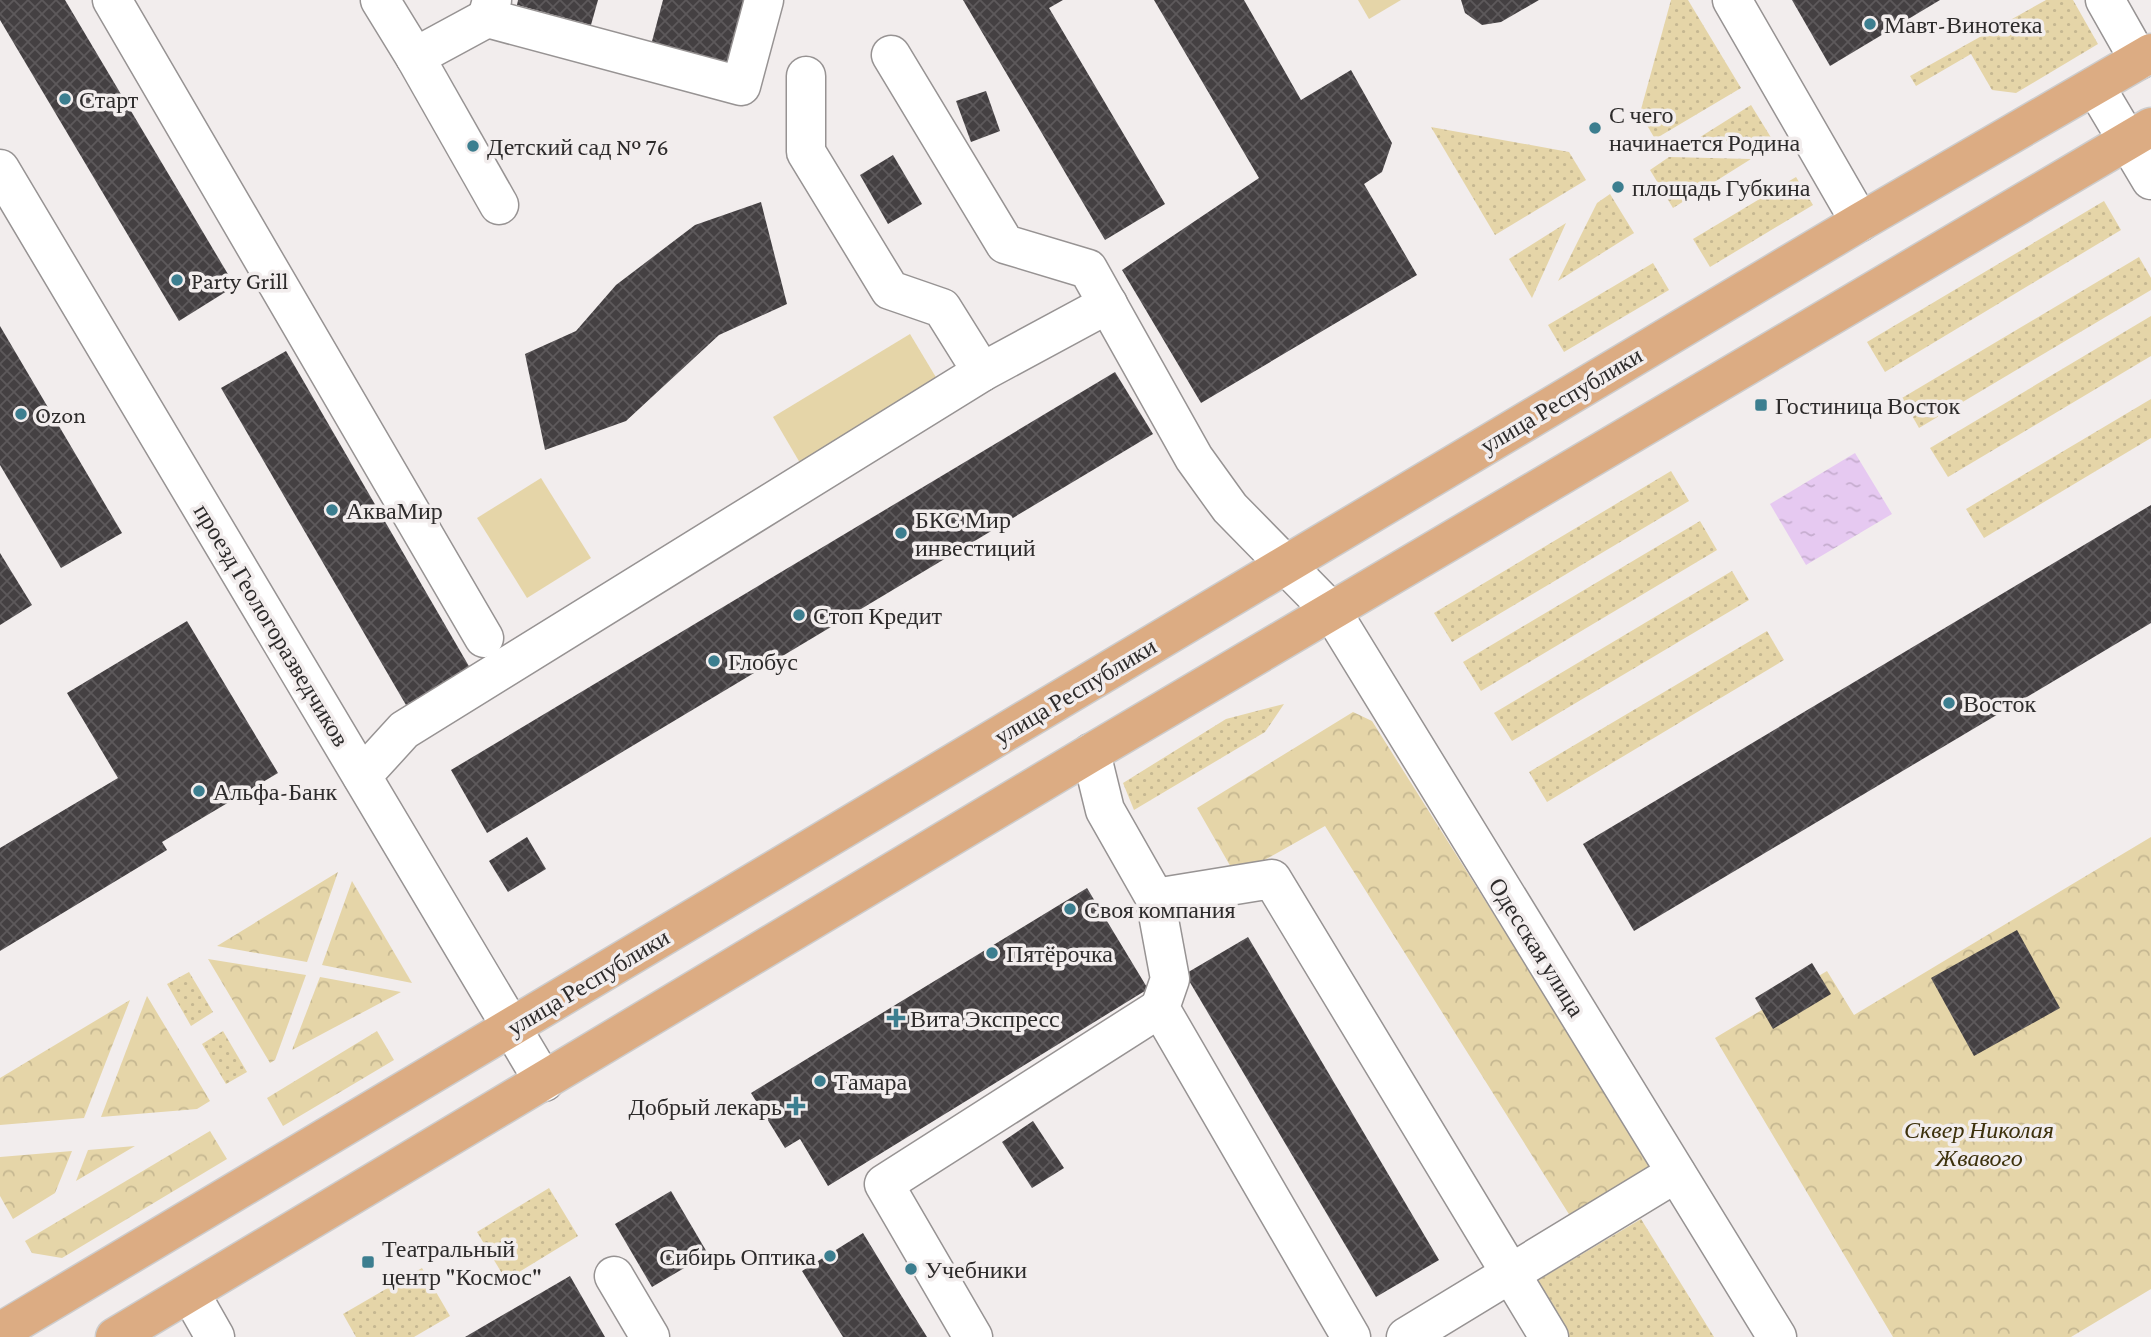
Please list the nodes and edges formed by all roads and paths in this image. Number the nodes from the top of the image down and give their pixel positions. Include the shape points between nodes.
1 (112, 0) edge
2 (380, 0) edge
3 (764, 0) edge
4 (1732, 0) edge
5 (2105, 0) edge
6 (490, 9) edge
7 (891, 55) dead end
8 (415, 57) junction
9 (2145, 57) edge
10 (806, 76) dead end
11 (2095, 86) junction
12 (2139, 134) edge
13 (0, 169) edge
14 (2151, 180) edge
15 (499, 205) dead end
16 (1860, 222) junction
17 (1108, 304) junction
18 (982, 372) junction
19 (1285, 566) junction
20 (1332, 612) junction
21 (484, 638) dead end
22 (1091, 753) junction
23 (362, 776) junction
24 (1155, 898) junction
25 (1160, 1008) junction
26 (512, 1027) junction
27 (544, 1082) junction
28 (1676, 1172) junction
29 (1509, 1274) junction
30 (614, 1276) dead end
31 (190, 1293) junction
32 (0, 1332) edge
33 (115, 1337) edge
34 (215, 1337) edge
35 (650, 1337) edge
36 (973, 1337) edge
37 (1351, 1337) edge
38 (1406, 1337) edge
39 (1549, 1337) edge
40 (1777, 1337) edge

1 - 21 street
2 - 8 street
3 - 6 street via 741,86
4 - 16 street
5 - 9 street
6 - 8 street
7 - 17 street, Одесская улица via 1005,244 1088,268
8 - 15 street
9 - 11 main road, улица Республики
10 - 18 street via 806,152 890,290 942,308
11 - 12 street
11 - 16 main road, улица Республики
12 - 14 street
12 - 20 main road
13 - 23 street, проезд Геологоразведчиков
16 - 19 main road, улица Республики
17 - 18 street
17 - 19 street, Одесская улица via 1194,458 1230,508
18 - 23 street via 404,730
19 - 20 street, Одесская улица
19 - 26 main road, улица Республики
20 - 22 main road
20 - 28 street, Одесская улица
22 - 24 street via 1105,810
22 - 27 main road
23 - 26 street, проезд Геологоразведчиков
24 - 25 street via 1170,979
24 - 29 street via 1272,879
25 - 36 street via 884,1184
25 - 37 street
26 - 27 street, проезд Геологоразведчиков
26 - 32 main road, улица Республики
27 - 31 main road
28 - 29 street
28 - 40 street, Одесская улица
29 - 38 street
29 - 39 street
30 - 35 street
31 - 33 main road
31 - 34 street

